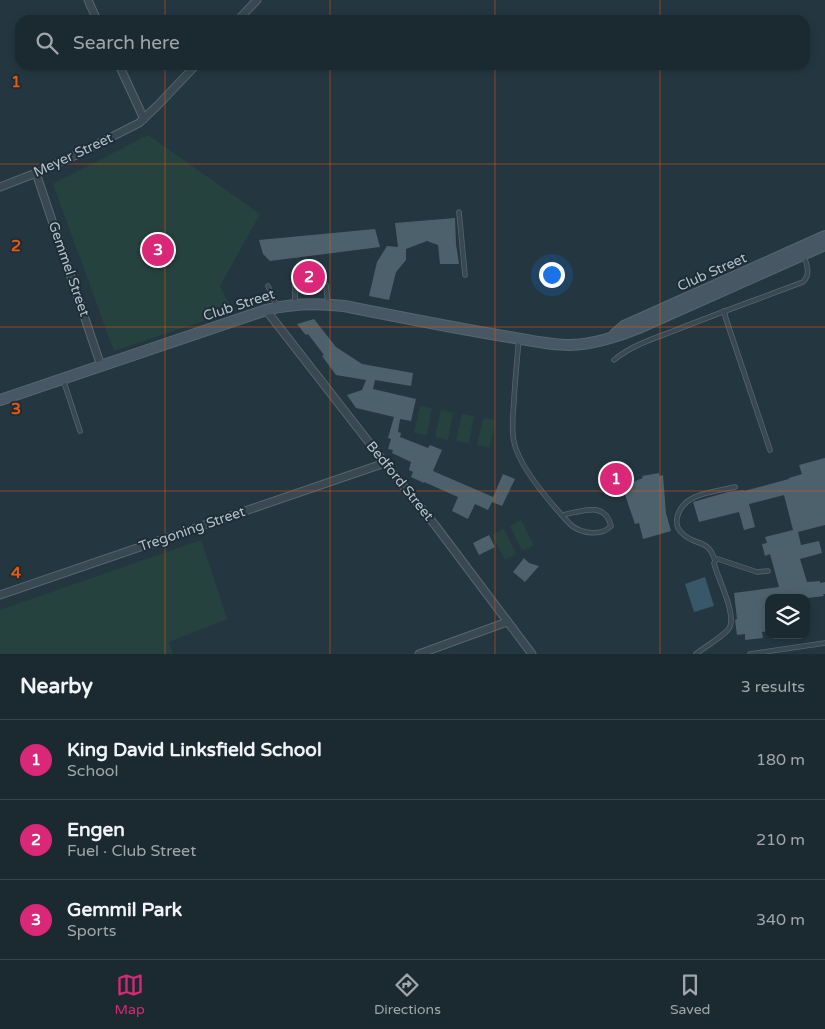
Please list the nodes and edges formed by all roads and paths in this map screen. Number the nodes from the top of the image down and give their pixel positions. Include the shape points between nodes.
1 (88, 0) edge
2 (257, 0) edge
3 (95, 15) edge
4 (243, 15) edge
5 (121, 70) edge
6 (191, 70) edge
7 (144, 119) junction
8 (36, 173) junction
9 (0, 187) edge
10 (459, 212) dead end
11 (825, 236) edge
12 (825, 245) edge
13 (802, 251) junction
14 (465, 276) dead end
15 (295, 279) dead end
16 (326, 284) dead end
17 (268, 286) dead end
18 (295, 304) junction
19 (328, 304) junction
20 (278, 307) junction
21 (266, 310) junction
22 (724, 311) junction
23 (519, 338) junction
24 (614, 360) dead end
25 (101, 366) junction
26 (63, 379) junction
27 (0, 400) edge
28 (80, 431) dead end
29 (770, 450) dead end
30 (385, 463) junction
31 (734, 487) dead end
32 (562, 515) junction
33 (715, 561) junction
34 (768, 571) dead end
35 (0, 595) edge
36 (507, 622) junction
37 (825, 643) edge
38 (419, 654) edge
39 (532, 654) edge
40 (696, 654) edge
41 (750, 654) edge

1 - 3 street
2 - 4 street
5 - 7 street
6 - 7 street, Meyer Street
7 - 8 street, Meyer Street
8 - 9 street, Meyer Street
8 - 25 street, Gemmel Street
10 - 14 lane
11 - 13 main road, Club Street
12 - 13 main road, Club Street
13 - 22 lane via 808,270 803,282
13 - 23 main road, Club Street via 624,326 612,336 570,345
15 - 18 lane
16 - 19 lane
17 - 20 lane
18 - 19 main road, Club Street
18 - 20 main road, Club Street
19 - 23 main road, Club Street
20 - 21 main road, Club Street
21 - 25 main road, Club Street
21 - 30 street, Bedford Street
22 - 24 lane via 637,346
22 - 29 lane
23 - 32 lane via 514,443 541,492
25 - 26 main road, Club Street
26 - 27 main road, Club Street
26 - 28 lane
30 - 35 street, Tregoning Street
30 - 36 street, Bedford Street
31 - 33 lane via 688,500 677,516 679,530 709,547
32 - 32 lane via 573,527 584,532 597,533 611,526 605,512 596,509
33 - 34 lane via 718,559 757,572
33 - 40 lane via 731,615 730,628
36 - 38 street
36 - 39 street, Bedford Street
37 - 41 lane

